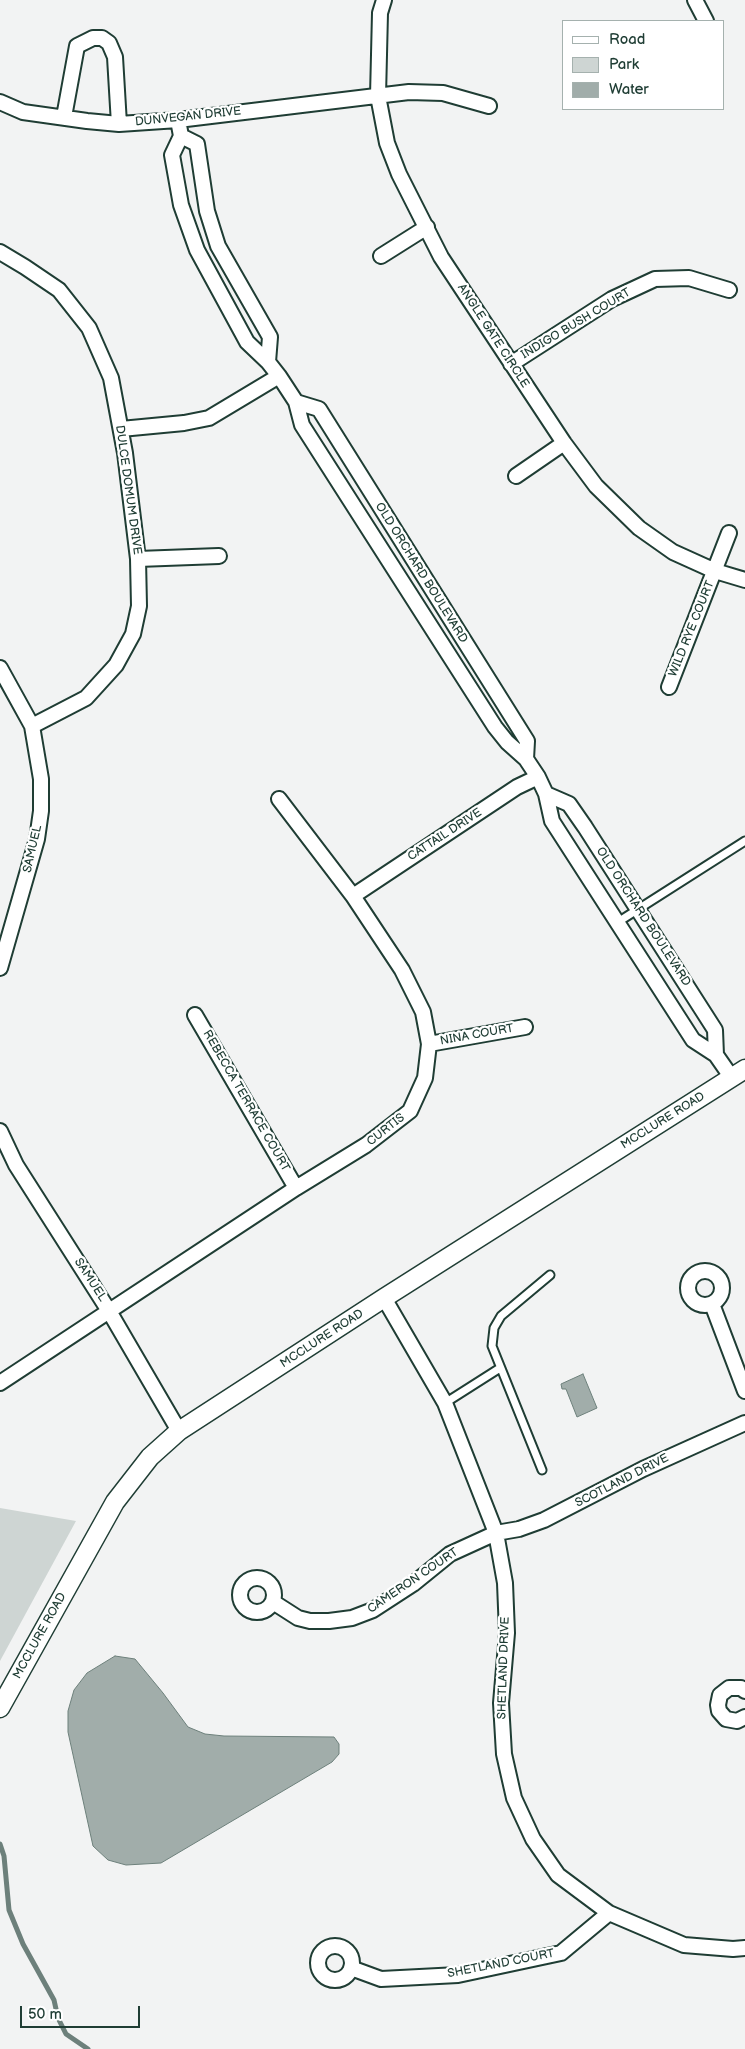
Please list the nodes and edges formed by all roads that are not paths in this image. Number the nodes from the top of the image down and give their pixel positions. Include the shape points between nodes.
1 (384, 0) edge
2 (695, 0) edge
3 (705, 20) edge
4 (378, 96) junction
5 (0, 102) edge
6 (489, 106) dead end
7 (64, 118) junction
8 (178, 120) junction
9 (119, 124) junction
10 (181, 136) junction
11 (427, 227) junction
12 (0, 252) edge
13 (381, 256) dead end
14 (729, 290) dead end
15 (268, 362) junction
16 (511, 364) junction
17 (279, 376) junction
18 (296, 402) junction
19 (120, 429) junction
20 (564, 444) junction
21 (516, 476) dead end
22 (729, 533) dead end
23 (219, 556) dead end
24 (138, 559) junction
25 (715, 571) junction
26 (745, 580) edge
27 (0, 668) edge
28 (669, 687) dead end
29 (32, 726) junction
30 (526, 759) junction
31 (538, 777) junction
32 (546, 794) junction
33 (279, 799) dead end
34 (745, 841) edge
35 (353, 896) junction
36 (638, 909) junction
37 (618, 922) junction
38 (0, 968) edge
39 (195, 1014) dead end
40 (525, 1026) dead end
41 (429, 1044) junction
42 (716, 1055) junction
43 (738, 1074) edge
44 (0, 1130) edge
45 (296, 1188) junction
46 (550, 1275) dead end
47 (384, 1298) junction
48 (712, 1304) dead end
49 (110, 1311) junction
50 (500, 1368) junction
51 (0, 1383) edge
52 (745, 1391) edge
53 (445, 1403) junction
54 (745, 1423) edge
55 (179, 1431) junction
56 (542, 1470) dead end
57 (496, 1533) junction
58 (272, 1602) dead end
59 (745, 1691) edge
60 (0, 1708) edge
61 (745, 1717) edge
62 (609, 1914) junction
63 (745, 1948) edge
64 (351, 1968) dead end

1 - 4 street, ANGLE GATE CIRCLE via 380,12
2 - 3 street
4 - 6 street, DUNVEGAN DRIVE via 409,92 443,93
4 - 8 street, DUNVEGAN DRIVE
4 - 11 street, ANGLE GATE CIRCLE via 387,143
5 - 7 street, DUNVEGAN DRIVE via 23,112
7 - 9 street, DUNVEGAN DRIVE
7 - 9 street via 77,46 93,38 102,38 109,43 115,57
8 - 9 street, DUNVEGAN DRIVE
8 - 10 street
10 - 15 street via 197,144 207,211 218,246 270,337
10 - 15 street, OLD ORCHARD BOULEVARD via 172,155 182,205 197,250 246,342
11 - 13 street
11 - 16 street, ANGLE GATE CIRCLE via 441,257
12 - 19 street, DULCE DOMUM DRIVE via 59,290 89,328 111,378
14 - 16 street, INDIGO BUSH COURT via 689,278 655,279 612,299
15 - 17 street, OLD ORCHARD BOULEVARD
16 - 20 street, ANGLE GATE CIRCLE
17 - 18 street, OLD ORCHARD BOULEVARD
17 - 19 street via 209,418
18 - 30 street, OLD ORCHARD BOULEVARD via 302,424 495,727
18 - 30 street, OLD ORCHARD BOULEVARD via 319,409 527,741
19 - 24 street, DULCE DOMUM DRIVE
20 - 21 street
20 - 25 street, ANGLE GATE CIRCLE via 596,486 638,528 673,552
22 - 25 street
23 - 24 street
24 - 29 street, DULCE DOMUM DRIVE via 139,606 133,634 116,665 86,698
25 - 26 street, ANGLE GATE CIRCLE
25 - 28 street, WILD RYE COURT
27 - 29 street, SAMUEL
29 - 38 street, SAMUEL via 41,779 41,811 37,839
30 - 31 street, OLD ORCHARD BOULEVARD
31 - 32 street, OLD ORCHARD BOULEVARD
31 - 35 street, CATTAIL DRIVE via 517,787
32 - 36 street, OLD ORCHARD BOULEVARD via 569,804
32 - 37 street, OLD ORCHARD BOULEVARD via 552,821
33 - 35 street, CURTIS
34 - 36 lane
35 - 41 street, CURTIS via 402,970 423,1012
36 - 37 lane
36 - 42 street, OLD ORCHARD BOULEVARD via 716,1030
37 - 42 street, OLD ORCHARD BOULEVARD via 693,1040
39 - 45 street, REBECCA TERRACE COURT
40 - 41 street, NINA COURT
41 - 45 street, CURTIS via 425,1078 410,1111 366,1145
42 - 43 street, OLD ORCHARD BOULEVARD
43 - 47 street, MCCLURE ROAD
44 - 49 street, SAMUEL via 16,1166
45 - 49 street, CURTIS
46 - 50 lane via 501,1316 494,1328 492,1346
47 - 53 street, SHETLAND DRIVE
47 - 55 street, MCCLURE ROAD
48 - 52 street
49 - 51 street, CURTIS
49 - 55 street, SAMUEL
50 - 53 lane
50 - 56 lane
53 - 57 street, SHETLAND DRIVE
54 - 57 street, SCOTLAND DRIVE via 643,1468 544,1520
55 - 60 street, MCCLURE ROAD via 150,1457 115,1502
57 - 58 street, CAMERON COURT via 450,1554 413,1584 373,1610 352,1618 310,1621 298,1618
57 - 62 street, SHETLAND DRIVE via 505,1583 508,1633 501,1703 504,1754 514,1798 533,1839 558,1875
59 - 61 street via 729,1688 720,1695 718,1706 726,1719 737,1721
62 - 63 street, SHETLAND DRIVE via 684,1945
62 - 64 street, SHETLAND COURT via 561,1953 458,1975 381,1979

